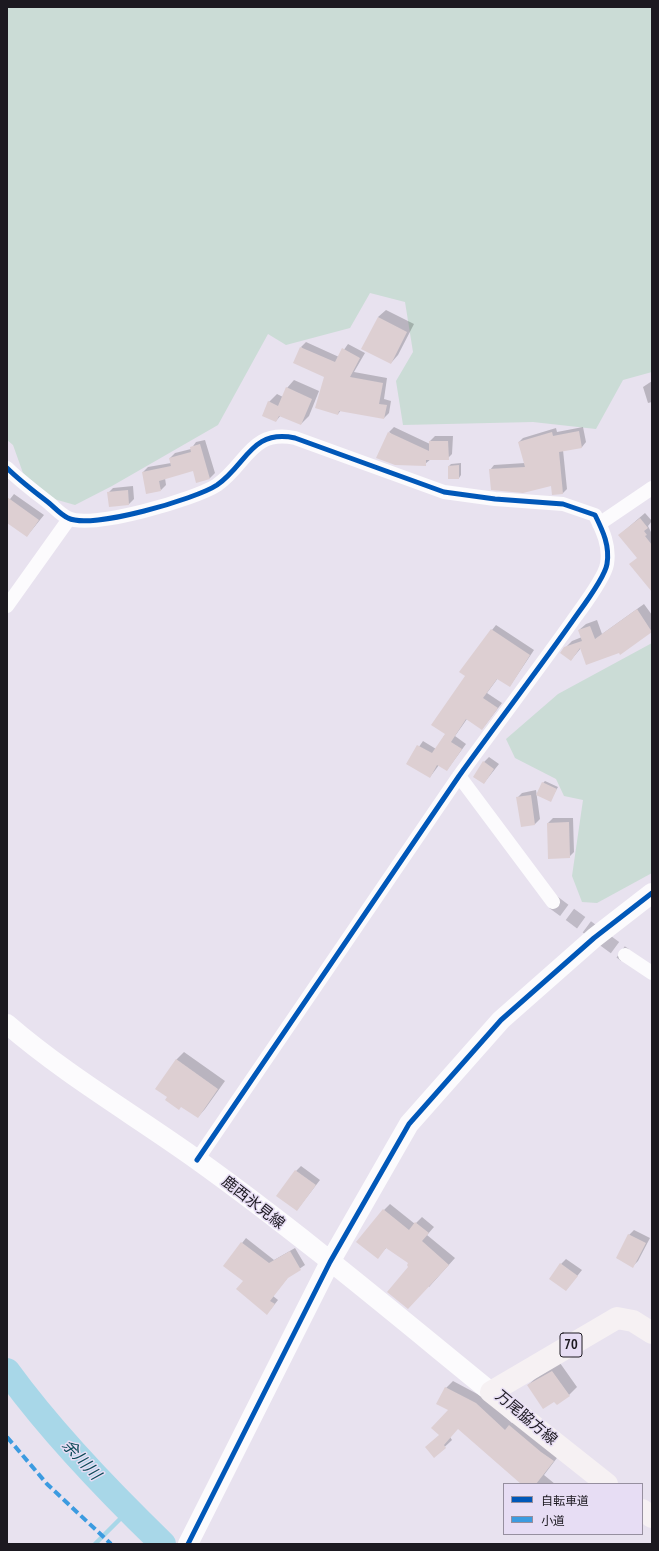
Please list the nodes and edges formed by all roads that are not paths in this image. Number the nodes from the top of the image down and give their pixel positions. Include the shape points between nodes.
1 (7, 468) edge
2 (652, 488) edge
3 (69, 519) junction
4 (599, 524) junction
5 (7, 606) edge
6 (459, 776) junction
7 (652, 893) edge
8 (553, 902) tunnel mouth
9 (625, 955) tunnel mouth
10 (652, 973) edge
11 (7, 1024) edge
12 (197, 1160) junction
13 (330, 1262) junction
14 (652, 1333) edge
15 (491, 1392) junction
16 (606, 1483) edge
17 (643, 1511) edge
18 (652, 1517) edge
19 (192, 1536) edge

1 - 3 street
2 - 4 street
3 - 4 street via 95,521 130,516 191,496 216,486 233,473 255,445 272,436 283,435 444,492 563,504 595,515
3 - 5 street
4 - 6 street via 606,536 607,565 592,593
6 - 8 street
6 - 12 street
7 - 13 street via 594,938 501,1020 408,1124
9 - 10 street
11 - 12 street, 鹿西氷見線 via 51,1060
12 - 13 street, 鹿西氷見線
13 - 15 street, 鹿西氷見線
13 - 19 street
14 - 15 main road, 万尾脇方線 / 70 via 633,1321 617,1318
15 - 16 main road, 万尾脇方線
17 - 18 main road

